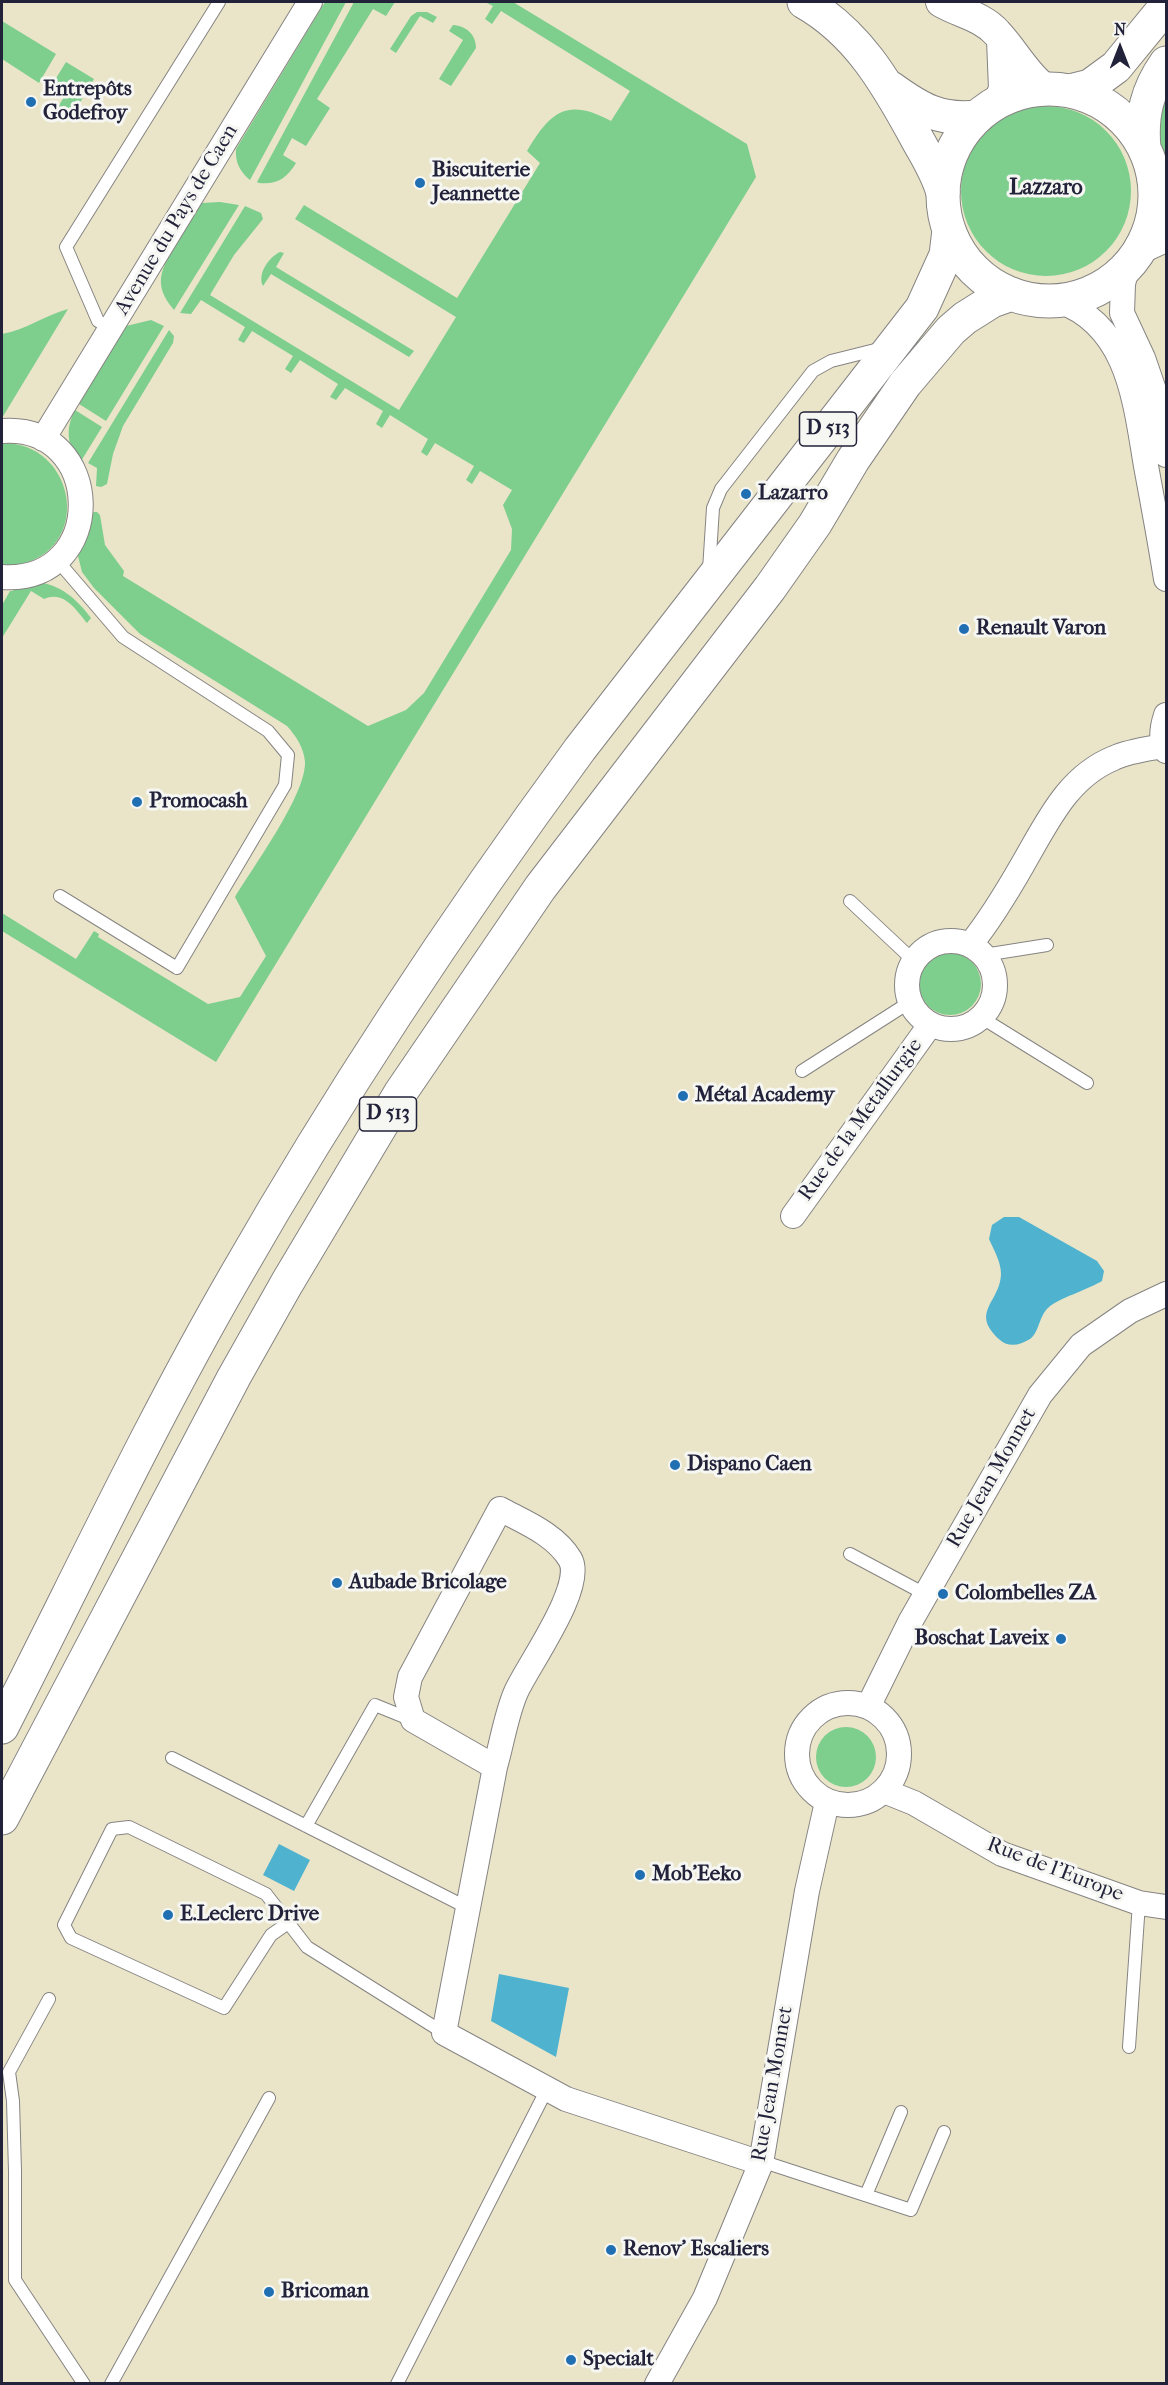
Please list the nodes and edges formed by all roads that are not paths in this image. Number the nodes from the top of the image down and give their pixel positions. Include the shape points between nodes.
1 (219, 2) edge
2 (310, 2) edge
3 (804, 2) edge
4 (941, 2) edge
5 (1167, 6) edge
6 (1002, 40) junction
7 (1167, 63) edge
8 (889, 87) junction
9 (1058, 90) junction
10 (988, 109) junction
11 (1155, 171) edge
12 (943, 192) junction
13 (949, 230) junction
14 (1145, 249) edge
15 (1012, 294) junction
16 (1059, 300) junction
17 (111, 329) junction
18 (893, 345) junction
19 (2, 431) edge
20 (43, 439) junction
21 (1167, 455) edge
22 (57, 560) junction
23 (2, 577) edge
24 (1167, 579) edge
25 (709, 583) junction
26 (1167, 715) edge
27 (1165, 749) edge
28 (60, 896) dead end
29 (850, 901) dead end
30 (1047, 945) dead end
31 (977, 950) junction
32 (914, 961) junction
33 (910, 1002) junction
34 (982, 1018) junction
35 (930, 1025) junction
36 (802, 1071) dead end
37 (1087, 1083) dead end
38 (793, 1216) dead end
39 (1167, 1294) edge
40 (850, 1554) dead end
41 (925, 1594) junction
42 (868, 1707) junction
43 (413, 1720) junction
44 (2, 1727) edge
45 (172, 1758) dead end
46 (495, 1767) junction
47 (884, 1791) junction
48 (827, 1802) junction
49 (2, 1818) edge
50 (306, 1826) junction
51 (1139, 1902) junction
52 (1167, 1907) edge
53 (468, 1908) junction
54 (288, 1923) junction
55 (49, 1999) dead end
56 (444, 2032) junction
57 (1129, 2047) dead end
58 (547, 2089) junction
59 (269, 2097) dead end
60 (901, 2112) dead end
61 (944, 2132) dead end
62 (761, 2162) junction
63 (866, 2195) junction
64 (84, 2384) edge
65 (111, 2384) edge
66 (397, 2384) edge
67 (657, 2384) edge

1 - 17 lane via 66,247 98,321
2 - 17 street, Avenue du Pays de Caen
3 - 8 main road via 849,36
4 - 6 street via 981,20
5 - 9 main road via 1116,67 1090,86
6 - 9 street via 1034,80
6 - 10 street via 1004,89
7 - 11 main road via 1147,98 1143,119
8 - 10 main road via 938,116 962,119
8 - 12 main road via 937,173
9 - 10 main road via 1022,93
9 - 11 main road via 1093,99 1114,111 1131,128
10 - 12 main road via 963,133 952,152
11 - 14 main road via 1155,200
12 - 13 main road
13 - 15 main road via 973,269
13 - 18 main road, D 513 via 946,255 922,308
14 - 16 main road via 1103,287
14 - 21 street via 1122,284 1122,313 1155,393
15 - 16 main road via 1035,300
15 - 49 main road, D 513 via 992,300 965,318 905,384 777,579 540,888 401,1092 234,1377
16 - 24 street via 1087,313 1100,326 1112,342 1128,379
17 - 20 street, Avenue du Pays de Caen
18 - 25 main road, D 513
18 - 25 lane via 831,361 813,371 721,489 713,508
19 - 20 street
20 - 22 street via 63,455 77,476 82,499 80,521 72,542
22 - 23 street via 38,572
22 - 28 lane via 123,637 268,731 288,755 285,785 177,968
25 - 44 main road, D 513 via 522,828 349,1086 235,1276
26 - 27 street via 1162,728
27 - 31 street via 1114,758 1067,791
29 - 32 lane
30 - 31 lane
31 - 32 street via 958,941 933,944
31 - 34 street via 992,966 996,980 990,1007
32 - 33 street via 908,974
33 - 35 street
33 - 36 lane
34 - 35 street via 957,1030
34 - 37 lane
35 - 38 street, Rue de la Metallurgie
39 - 41 street, Rue Jean Monnet via 1130,1311 1081,1345 1040,1395
40 - 41 lane
41 - 42 street, Rue Jean Monnet
42 - 47 street via 885,1719 896,1736 899,1755 895,1775
42 - 48 street via 848,1703 829,1707 812,1718 800,1734 796,1754 800,1773 811,1790
43 - 46 street
43 - 46 street via 406,1697 410,1677 500,1509 555,1540 572,1561 572,1578 566,1603 516,1693
43 - 50 lane via 375,1705
45 - 50 lane
46 - 53 street
47 - 48 street via 866,1802 847,1806
47 - 51 street, Rue de l'Europe via 914,1803 1002,1854
48 - 62 street, Rue Jean Monnet via 807,1891
50 - 53 lane
51 - 52 street, Rue de l'Europe
51 - 57 lane
53 - 56 street
54 - 54 lane via 266,1894 129,1827 112,1829 64,1925 71,1938 224,2008 271,1935
54 - 56 lane via 307,1947
55 - 64 lane via 9,2072 13,2101 15,2280
56 - 58 street
58 - 62 street
58 - 66 lane
59 - 65 lane
60 - 63 lane
61 - 63 lane via 911,2210
62 - 63 lane
62 - 67 street, Rue Jean Monnet via 705,2298

